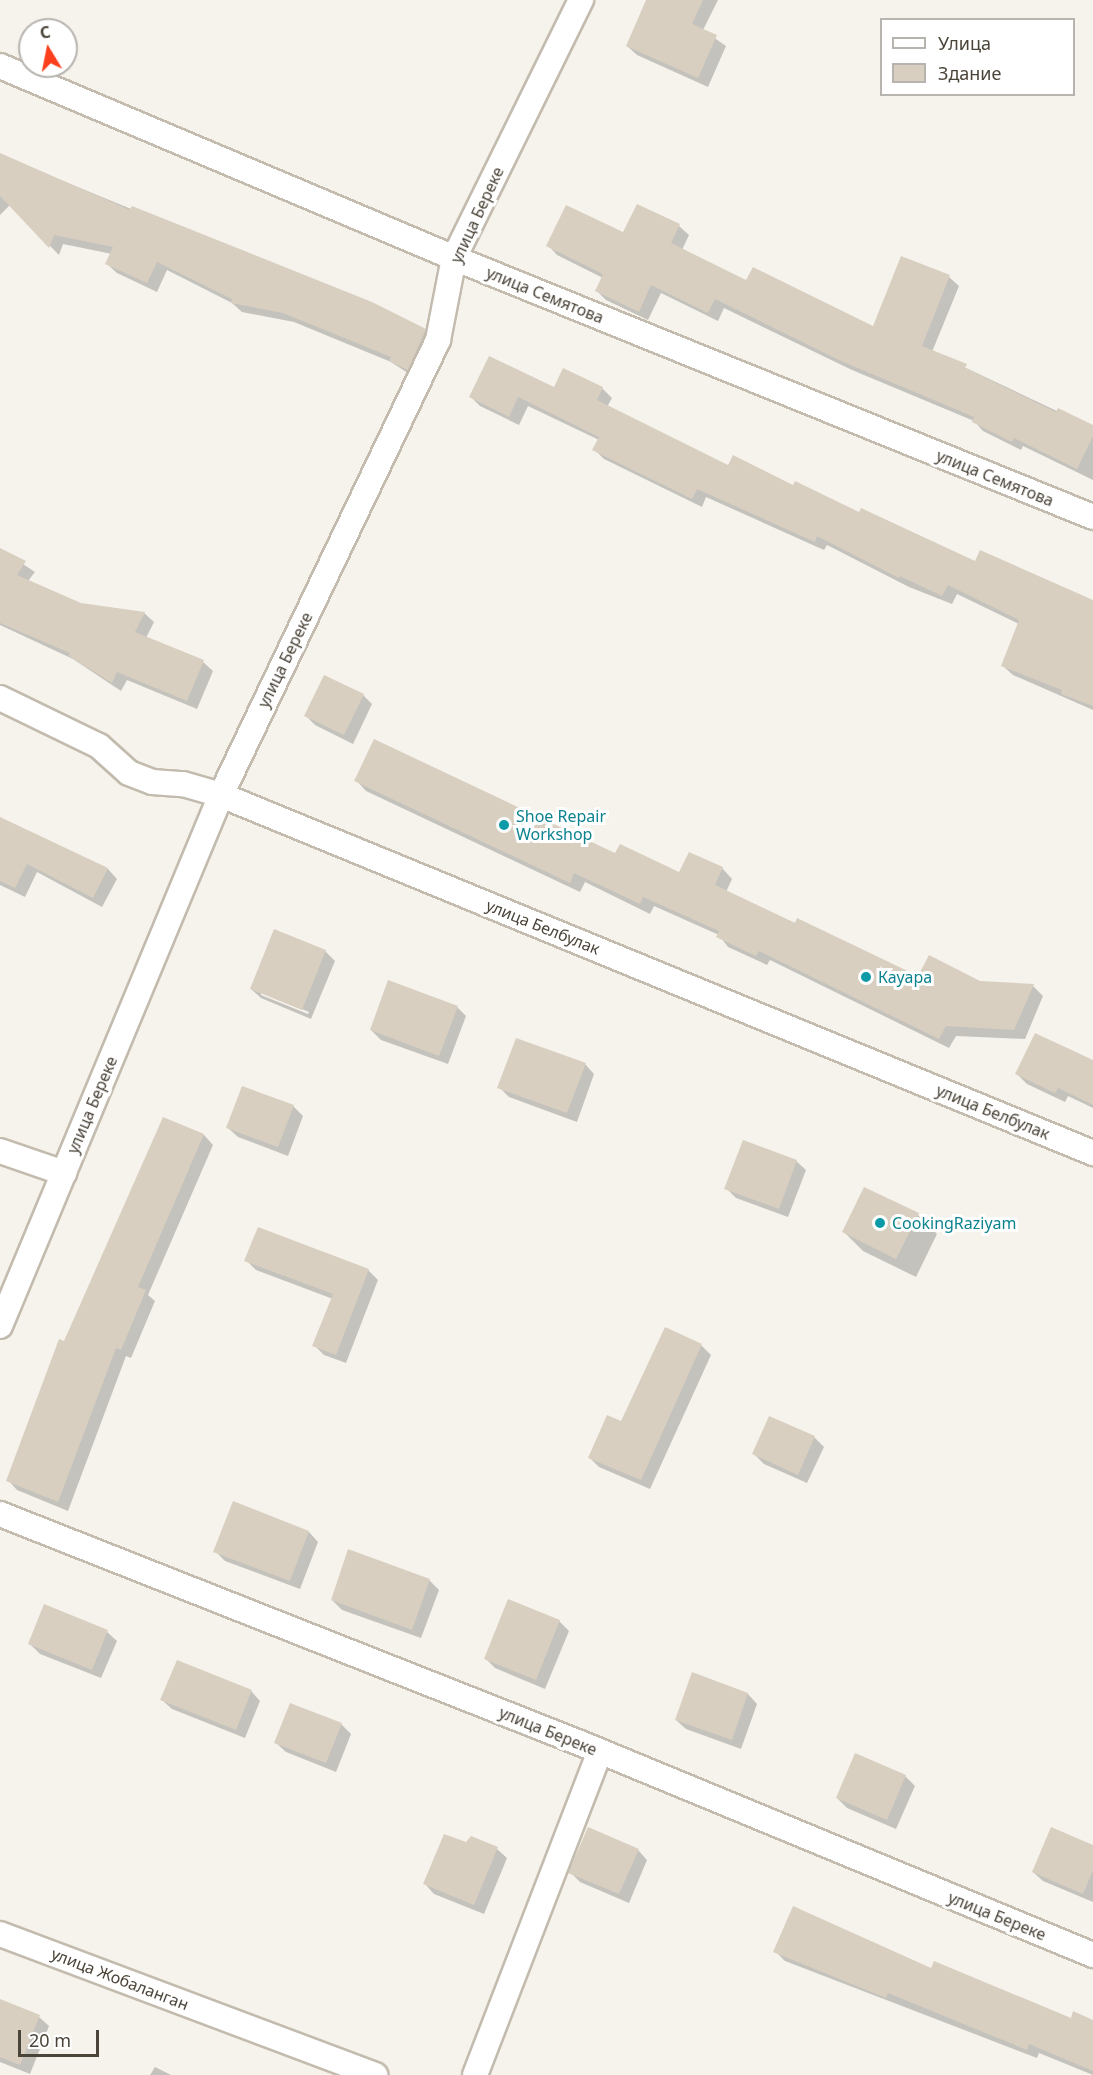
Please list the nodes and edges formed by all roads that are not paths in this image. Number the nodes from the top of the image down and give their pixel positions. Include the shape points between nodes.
1 (581, 0) edge
2 (0, 66) edge
3 (454, 258) junction
4 (1093, 517) edge
5 (0, 698) edge
6 (221, 795) junction
7 (0, 1152) edge
8 (1093, 1153) edge
9 (64, 1173) junction
10 (0, 1326) edge
11 (0, 1514) edge
12 (600, 1751) junction
13 (0, 1935) edge
14 (1093, 1955) edge
15 (375, 2075) edge
16 (475, 2075) edge

1 - 3 street, улица Береке
2 - 3 street, улица Семятова
3 - 4 street, улица Семятова
3 - 6 street, улица Береке via 438,340
5 - 6 street, улица Белбулак via 99,746 129,773 152,782 183,784
6 - 8 street, улица Белбулак
6 - 9 street, улица Береке
7 - 9 street
9 - 10 street, улица Береке
11 - 12 street, улица Береке
12 - 14 street, улица Береке
12 - 16 street
13 - 15 street, улица Жобаланган

